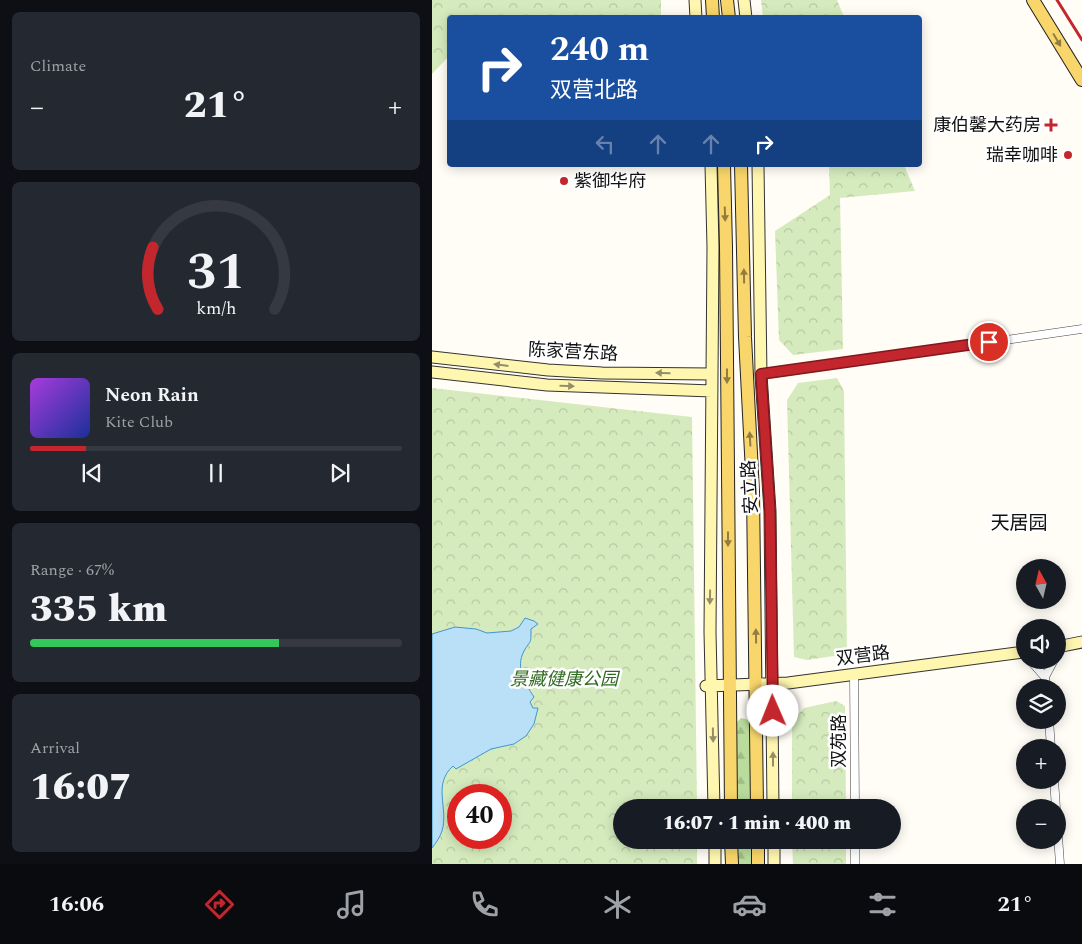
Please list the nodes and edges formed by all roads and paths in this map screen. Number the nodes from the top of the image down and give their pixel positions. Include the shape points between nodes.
1 (694, 0) edge
2 (712, 0) edge
3 (727, 0) edge
4 (744, 0) edge
5 (1033, 0) edge
6 (696, 15) edge
7 (713, 15) edge
8 (729, 15) edge
9 (746, 15) edge
10 (1082, 80) edge
11 (711, 167) edge
12 (724, 167) edge
13 (741, 167) edge
14 (758, 167) edge
15 (1082, 329) edge
16 (432, 357) edge
17 (432, 372) edge
18 (712, 374) junction
19 (761, 374) junction
20 (712, 391) junction
21 (1082, 642) edge
22 (1066, 647) edge
23 (1016, 656) edge
24 (1038, 669) edge
25 (1049, 669) edge
26 (854, 675) junction
27 (1045, 677) joint
28 (772, 684) junction
29 (757, 685) junction
30 (709, 686) junction
31 (729, 686) junction
32 (714, 799) edge
33 (731, 799) edge
34 (758, 799) edge
35 (773, 799) edge
36 (855, 799) edge
37 (714, 849) edge
38 (731, 849) edge
39 (758, 849) edge
40 (774, 849) edge
41 (855, 849) edge
42 (1059, 849) edge
43 (715, 864) edge
44 (732, 864) edge
45 (758, 864) edge
46 (774, 864) edge
47 (855, 864) edge
48 (1060, 864) edge

1 - 6 street
2 - 7 main road
3 - 8 main road
4 - 9 street
5 -> 10 main road
11 - 18 street via 714,247
12 -> 31 main road, 安立路
29 -> 13 main road, 安立路
14 - 19 street, 安立路
15 - 19 street
18 -> 16 street, 陈家营东路 via 548,370
17 -> 20 street, 陈家营东路 via 547,385
18 - 20 street
19 - 28 street, 安立路 via 770,511
20 -> 30 street
21 - 22 street
23 - 26 street, 双营路
24 - 27 street
25 - 27 street
26 - 28 street, 双营路
26 - 36 street, 双苑路
28 - 29 street, 双营路
35 -> 28 street, 安立路
29 - 31 street, 双营路
29 - 34 main road, 安立路
30 - 31 street, 双营路
30 -> 32 street
31 - 33 main road, 安立路
37 - 43 street
38 - 44 main road
39 - 45 main road
40 - 46 street
41 - 47 street
42 - 48 street

